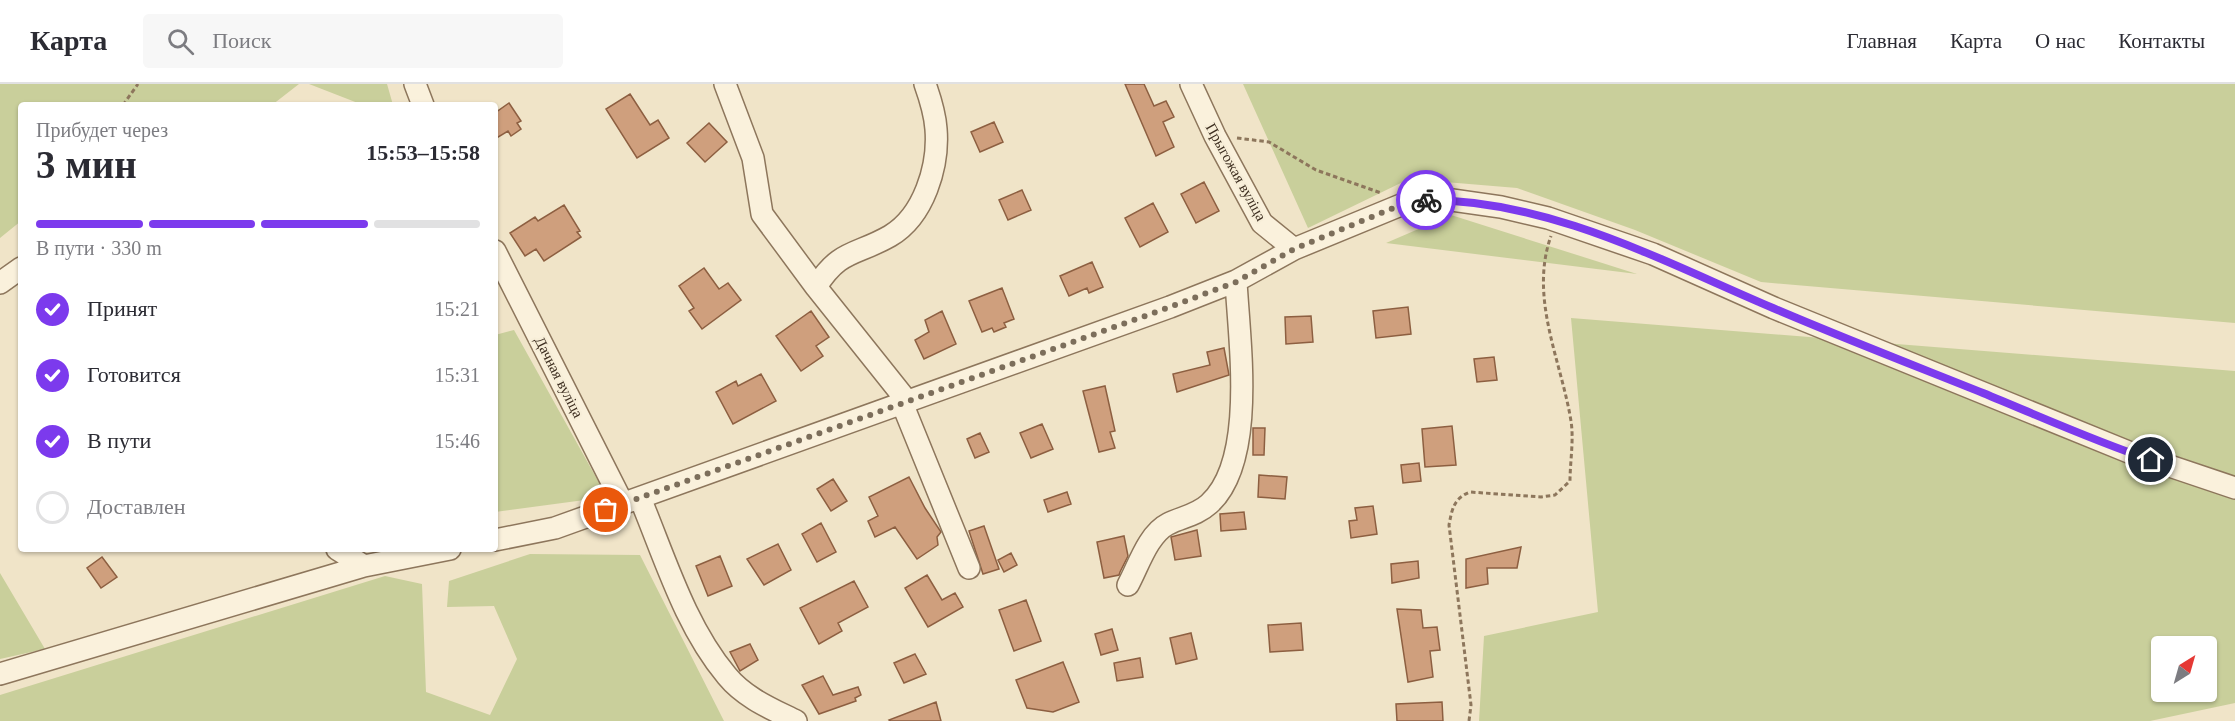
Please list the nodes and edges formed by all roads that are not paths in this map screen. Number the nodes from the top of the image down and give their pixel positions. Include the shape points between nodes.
1 (414, 84) edge
2 (725, 84) edge
3 (925, 84) edge
4 (1191, 84) edge
5 (422, 102) edge
6 (1294, 249) junction
7 (498, 264) edge
8 (18, 270) edge
9 (1236, 282) junction
10 (0, 283) edge
11 (816, 287) junction
12 (504, 290) edge
13 (905, 402) junction
14 (2235, 488) edge
15 (631, 501) junction
16 (498, 539) edge
17 (342, 552) edge
18 (435, 552) edge
19 (363, 566) junction
20 (969, 568) dead end
21 (1128, 585) dead end
22 (0, 674) edge
23 (796, 721) edge

1 - 5 street
2 - 11 street via 753,158 762,214
3 - 11 street via 936,130 933,168 925,196 892,235 836,261
4 - 6 street, Прыгожая вуліца via 1262,223
6 - 9 street
6 - 14 street via 1413,200 1452,200 1557,220 1653,254 1774,308 2130,453
7 - 12 street, Дачная вуліца
8 - 10 street
9 - 13 street
9 - 21 street via 1240,436 1233,466 1210,504 1157,531
11 - 13 street
12 - 15 street, Дачная вуліца
13 - 15 street
13 - 20 street
15 - 16 street via 555,528
15 - 23 street, Дачная вуліца via 696,630 728,677 757,702
17 - 19 street
18 - 19 street
19 - 22 street

